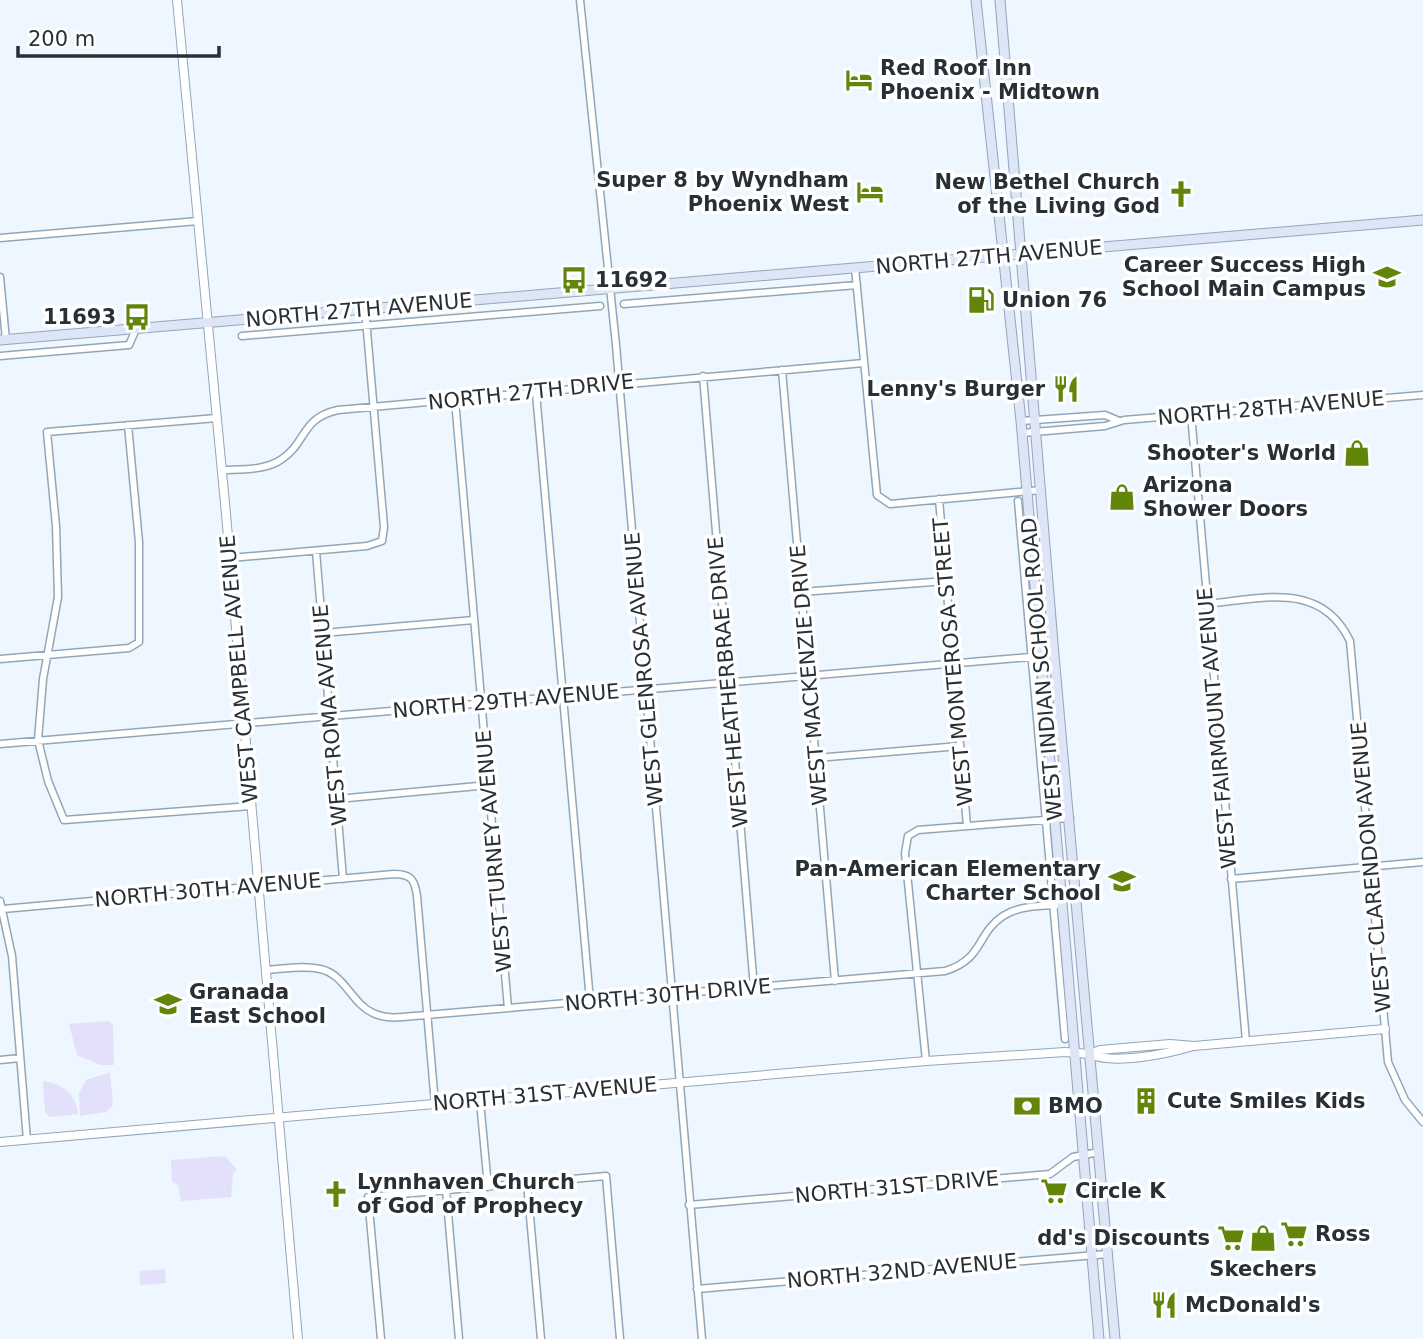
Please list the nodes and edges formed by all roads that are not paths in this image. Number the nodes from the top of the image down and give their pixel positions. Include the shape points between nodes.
1 (177, 0) edge
2 (580, 0) edge
3 (976, 0) edge
4 (1000, 0) edge
5 (1423, 220) edge
6 (198, 221) junction
7 (0, 238) edge
8 (1021, 255) junction
9 (1005, 256) junction
10 (855, 268) junction
11 (0, 277) edge
12 (857, 285) junction
13 (638, 287) junction
14 (609, 290) junction
15 (583, 292) junction
16 (639, 302) junction
17 (624, 304) dead end
18 (600, 306) dead end
19 (584, 307) junction
20 (365, 308) junction
21 (208, 322) junction
22 (366, 325) junction
23 (136, 328) junction
24 (242, 336) dead end
25 (3, 340) edge
26 (0, 356) edge
27 (864, 363) junction
28 (782, 370) junction
29 (703, 376) junction
30 (619, 385) junction
31 (536, 393) junction
32 (1423, 395) edge
33 (455, 400) junction
34 (373, 407) junction
35 (1191, 414) junction
36 (217, 418) junction
37 (1035, 420) junction
38 (1021, 421) junction
39 (1119, 421) junction
40 (128, 425) junction
41 (1036, 431) junction
42 (1022, 433) junction
43 (222, 470) junction
44 (1041, 490) junction
45 (1027, 491) junction
46 (939, 499) junction
47 (1018, 501) dead end
48 (316, 551) junction
49 (230, 558) junction
50 (946, 581) junction
51 (802, 593) junction
52 (1206, 604) junction
53 (474, 620) junction
54 (323, 633) junction
55 (48, 654) junction
56 (1054, 655) junction
57 (1036, 657) junction
58 (0, 659) edge
59 (953, 664) junction
60 (809, 676) junction
61 (728, 683) junction
62 (644, 690) junction
63 (563, 697) junction
64 (481, 703) junction
65 (329, 715) junction
66 (244, 723) junction
67 (38, 740) junction
68 (0, 744) edge
69 (960, 746) junction
70 (816, 758) junction
71 (489, 785) junction
72 (337, 799) junction
73 (251, 806) junction
74 (1070, 818) junction
75 (1050, 819) junction
76 (967, 826) junction
77 (1423, 862) edge
78 (1371, 866) junction
79 (343, 879) junction
80 (1231, 879) junction
81 (258, 887) junction
82 (0, 901) edge
83 (1058, 905) junction
84 (3, 909) junction
85 (266, 970) junction
86 (918, 974) junction
87 (835, 981) junction
88 (754, 988) junction
89 (671, 994) junction
90 (590, 1001) junction
91 (508, 1008) junction
92 (426, 1015) junction
93 (1385, 1029) junction
94 (1065, 1039) dead end
95 (1246, 1041) junction
96 (1075, 1053) junction
97 (1090, 1054) junction
98 (20, 1058) junction
99 (0, 1060) edge
100 (926, 1061) junction
101 (679, 1082) junction
102 (480, 1101) junction
103 (435, 1104) junction
104 (279, 1119) junction
105 (1423, 1122) edge
106 (27, 1140) junction
107 (0, 1142) edge
108 (1099, 1152) junction
109 (1083, 1155) junction
110 (527, 1183) junction
111 (488, 1187) junction
112 (446, 1190) junction
113 (689, 1205) junction
114 (1108, 1254) junction
115 (1092, 1255) junction
116 (697, 1289) junction
117 (298, 1339) edge
118 (381, 1339) edge
119 (459, 1339) edge
120 (541, 1339) edge
121 (620, 1339) edge
122 (702, 1339) edge
123 (1099, 1339) edge
124 (1115, 1339) edge

1 - 6 street, WEST CAMPBELL AVENUE
2 - 14 street, WEST GLENROSA AVENUE
3 - 9 main road, WEST INDIAN SCHOOL ROAD
4 - 8 main road, WEST INDIAN SCHOOL ROAD
5 - 8 main road, NORTH 27TH AVENUE
6 - 7 street
6 - 21 street, WEST CAMPBELL AVENUE
8 - 9 main road, NORTH 27TH AVENUE
8 - 37 main road, WEST INDIAN SCHOOL ROAD
9 - 10 main road, NORTH 27TH AVENUE
9 - 38 main road, WEST INDIAN SCHOOL ROAD
10 - 12 street
10 - 13 main road, NORTH 27TH AVENUE
11 - 25 street
12 - 16 street, NORTH 27TH AVENUE
12 - 27 street
13 - 14 main road, NORTH 27TH AVENUE
13 - 16 street
14 - 15 main road, NORTH 27TH AVENUE
14 - 30 street, WEST GLENROSA AVENUE
15 - 19 street
15 - 20 main road, NORTH 27TH AVENUE
16 - 17 street, NORTH 27TH AVENUE
18 - 19 street, NORTH 27TH AVENUE
19 - 22 street, NORTH 27TH AVENUE
20 - 21 main road, NORTH 27TH AVENUE
20 - 22 street
21 - 23 main road, NORTH 27TH AVENUE
21 - 36 street, WEST CAMPBELL AVENUE
22 - 24 street, NORTH 27TH AVENUE
22 - 34 street
23 - 25 main road, NORTH 27TH AVENUE
23 - 26 street via 129,345
27 - 28 street, NORTH 27TH DRIVE
27 - 46 street via 875,490 890,504
28 - 29 street, NORTH 27TH DRIVE
28 - 51 street, WEST MACKENZIE DRIVE
29 - 30 street, NORTH 27TH DRIVE
29 - 61 street, WEST HEATHERBRAE DRIVE
30 - 31 street, NORTH 27TH DRIVE
30 - 62 street, WEST GLENROSA AVENUE
31 - 33 street, NORTH 27TH DRIVE
31 - 63 street
32 - 35 street, NORTH 28TH AVENUE
33 - 34 street, NORTH 27TH DRIVE
33 - 53 street, WEST TURNEY AVENUE
34 - 43 street, NORTH 27TH DRIVE via 321,415 306,426 287,455 273,464
34 - 48 street via 383,541
35 - 39 street, NORTH 28TH AVENUE
35 - 52 street, WEST FAIRMOUNT AVENUE
36 - 40 street
36 - 43 street, WEST CAMPBELL AVENUE
37 - 38 street, NORTH 28TH AVENUE
37 - 39 street, NORTH 28TH AVENUE via 1105,415
37 - 41 main road, WEST INDIAN SCHOOL ROAD
38 - 42 main road, WEST INDIAN SCHOOL ROAD
39 - 41 street, NORTH 28TH AVENUE
40 - 55 street via 47,432 58,597
40 - 55 street via 139,542 139,642 129,648
41 - 42 street, NORTH 28TH AVENUE
41 - 44 main road, WEST INDIAN SCHOOL ROAD
42 - 45 main road, WEST INDIAN SCHOOL ROAD
43 - 49 street, WEST CAMPBELL AVENUE
44 - 45 street
44 - 56 main road, WEST INDIAN SCHOOL ROAD
45 - 46 street
45 - 57 main road, WEST INDIAN SCHOOL ROAD
46 - 50 street, WEST MONTEROSA STREET
47 - 57 street, WEST INDIAN SCHOOL ROAD
48 - 49 street
48 - 54 street, WEST ROMA AVENUE
49 - 66 street, WEST CAMPBELL AVENUE
50 - 51 street
50 - 59 street, WEST MONTEROSA STREET
51 - 60 street, WEST MACKENZIE DRIVE
52 - 78 street, WEST CLARENDON AVENUE via 1306,599 1328,610 1343,627 1353,655
52 - 80 street, WEST FAIRMOUNT AVENUE
53 - 54 street
53 - 64 street, WEST TURNEY AVENUE
54 - 65 street, WEST ROMA AVENUE
55 - 58 street
55 - 67 street
56 - 57 street, NORTH 29TH AVENUE
56 - 74 main road, WEST INDIAN SCHOOL ROAD
57 - 59 street, NORTH 29TH AVENUE
57 - 75 main road, WEST INDIAN SCHOOL ROAD
59 - 60 street, NORTH 29TH AVENUE
59 - 69 street, WEST MONTEROSA STREET
60 - 61 street, NORTH 29TH AVENUE
60 - 70 street, WEST MACKENZIE DRIVE
61 - 62 street, NORTH 29TH AVENUE
61 - 88 street, WEST HEATHERBRAE DRIVE
62 - 63 street, NORTH 29TH AVENUE
62 - 89 street, WEST GLENROSA AVENUE
63 - 64 street, NORTH 29TH AVENUE
63 - 90 street
64 - 65 street, NORTH 29TH AVENUE
64 - 71 street, WEST TURNEY AVENUE
65 - 66 street, NORTH 29TH AVENUE
65 - 72 street, WEST ROMA AVENUE
66 - 67 street, NORTH 29TH AVENUE
66 - 73 street, WEST CAMPBELL AVENUE
67 - 68 street, NORTH 29TH AVENUE
67 - 73 street via 64,820
69 - 70 street
69 - 76 street, WEST MONTEROSA STREET
70 - 87 street, WEST MACKENZIE DRIVE
71 - 72 street
71 - 91 street, WEST TURNEY AVENUE
72 - 79 street, WEST ROMA AVENUE
73 - 81 street, WEST CAMPBELL AVENUE
74 - 75 street
74 - 97 main road, WEST INDIAN SCHOOL ROAD
75 - 76 street
75 - 83 main road, WEST INDIAN SCHOOL ROAD
76 - 86 street via 918,830 908,836 905,853
77 - 78 street
78 - 80 street
78 - 93 street, WEST CLARENDON AVENUE
79 - 81 street, NORTH 30TH AVENUE
79 - 92 street, NORTH 30TH AVENUE via 400,874 413,879
80 - 95 street, WEST FAIRMOUNT AVENUE
81 - 84 street, NORTH 30TH AVENUE
81 - 85 street, WEST CAMPBELL AVENUE
82 - 84 street
83 - 86 street, NORTH 30TH DRIVE via 1024,908 1001,917 962,966
83 - 94 street, WEST INDIAN SCHOOL ROAD
83 - 96 main road, WEST INDIAN SCHOOL ROAD
84 - 98 street via 12,956
85 - 92 street, NORTH 30TH DRIVE via 322,969 336,976 359,1004 373,1013
85 - 104 street, WEST CAMPBELL AVENUE
86 - 87 street, NORTH 30TH DRIVE
86 - 100 street
87 - 88 street, NORTH 30TH DRIVE
88 - 89 street, NORTH 30TH DRIVE
89 - 90 street, NORTH 30TH DRIVE
89 - 101 street, WEST GLENROSA AVENUE
90 - 91 street, NORTH 30TH DRIVE
91 - 92 street, NORTH 30TH DRIVE
92 - 103 street
93 - 95 street, NORTH 31ST AVENUE
93 - 105 street, WEST CLARENDON AVENUE via 1393,1077
95 - 97 street, NORTH 31ST AVENUE via 1101,1059
96 - 97 street, NORTH 31ST AVENUE
96 - 100 street, NORTH 31ST AVENUE
96 - 109 main road, WEST INDIAN SCHOOL ROAD
97 - 108 main road, WEST INDIAN SCHOOL ROAD
98 - 99 street
98 - 106 street
100 - 101 street, NORTH 31ST AVENUE
101 - 102 street, NORTH 31ST AVENUE
101 - 113 street, WEST GLENROSA AVENUE
102 - 103 street, NORTH 31ST AVENUE
102 - 111 street
103 - 104 street, NORTH 31ST AVENUE
104 - 106 street, NORTH 31ST AVENUE
104 - 117 street, WEST CAMPBELL AVENUE
106 - 107 street, NORTH 31ST AVENUE
108 - 109 street, NORTH 31ST DRIVE
108 - 114 main road, WEST INDIAN SCHOOL ROAD
109 - 113 street, NORTH 31ST DRIVE via 1050,1174
109 - 115 main road, WEST INDIAN SCHOOL ROAD
110 - 111 street
110 - 120 street
110 - 121 street via 606,1177
111 - 112 street
112 - 118 street via 368,1197
112 - 119 street
113 - 116 street, WEST GLENROSA AVENUE
114 - 115 street, NORTH 32ND AVENUE
114 - 124 main road, WEST INDIAN SCHOOL ROAD
115 - 116 street, NORTH 32ND AVENUE
115 - 123 main road, WEST INDIAN SCHOOL ROAD
116 - 122 street, WEST GLENROSA AVENUE

